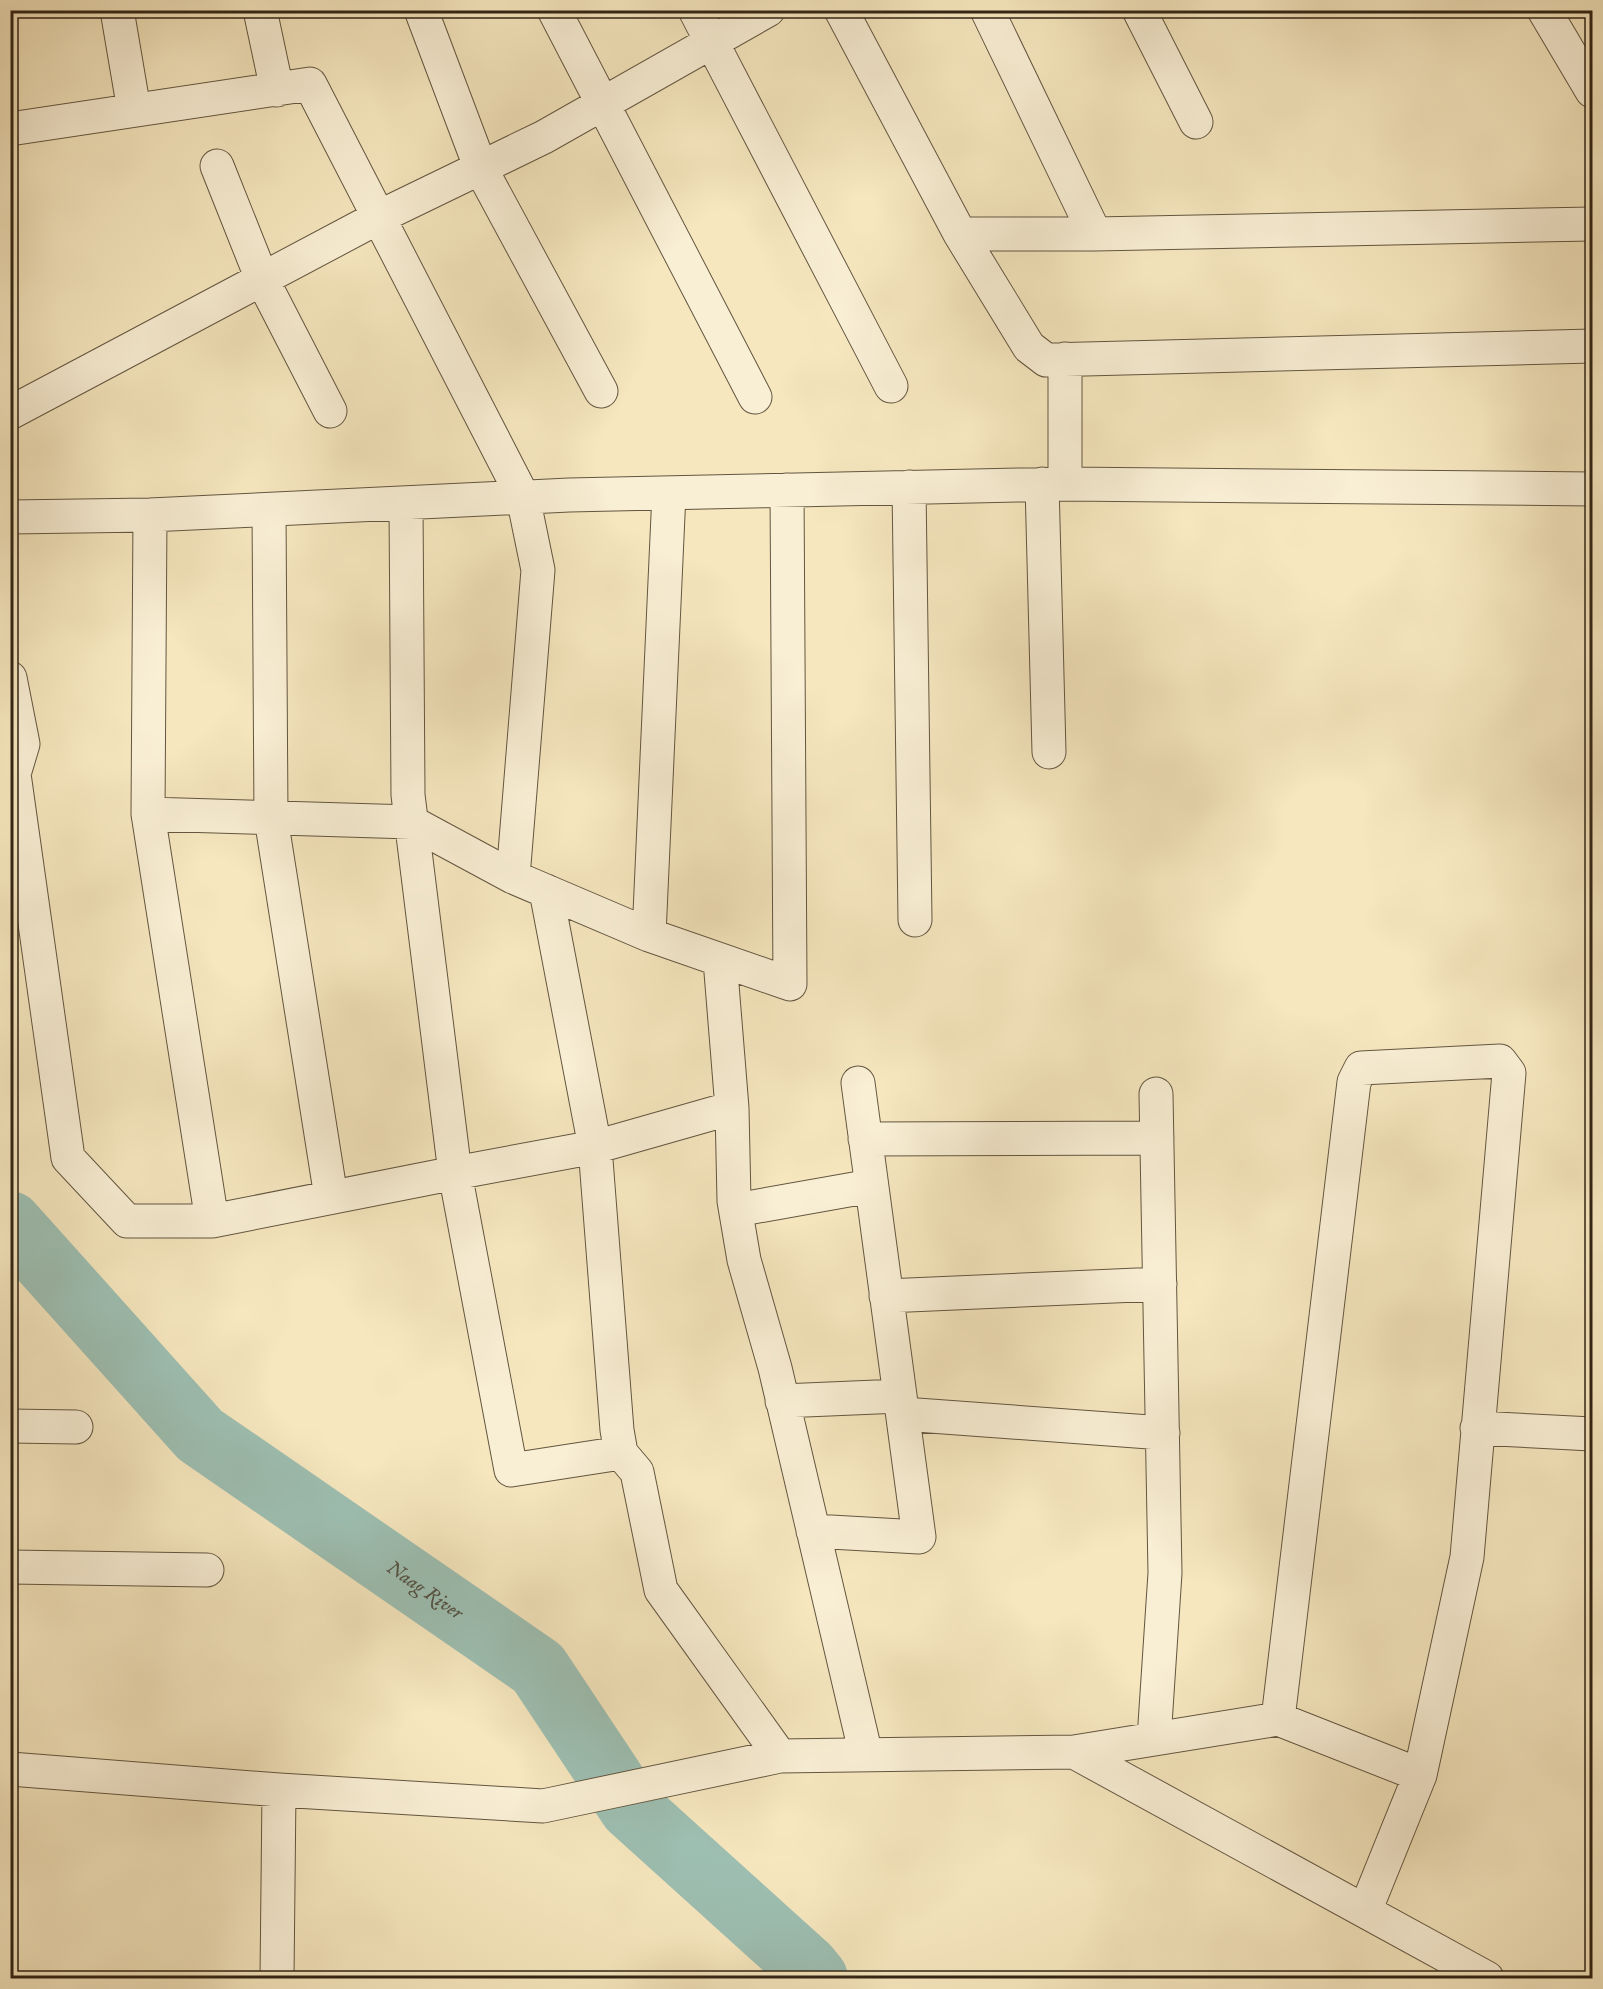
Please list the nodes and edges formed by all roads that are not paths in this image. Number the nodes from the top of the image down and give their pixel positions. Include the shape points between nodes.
1 (117, 10) edge
2 (260, 10) edge
3 (421, 10) edge
4 (554, 10) edge
5 (695, 10) edge
6 (768, 10) edge
7 (841, 10) edge
8 (987, 10) edge
9 (1139, 10) edge
10 (1544, 10) edge
11 (712, 42) junction
12 (277, 90) junction
13 (1593, 91) edge
14 (602, 103) junction
15 (134, 110) junction
16 (1196, 122) dead end
17 (10, 129) edge
18 (217, 166) dead end
19 (481, 169) junction
20 (379, 217) junction
21 (1593, 224) edge
22 (960, 234) junction
23 (1095, 234) junction
24 (262, 279) junction
25 (1593, 346) edge
26 (1065, 359) junction
27 (891, 386) dead end
28 (601, 391) dead end
29 (755, 397) dead end
30 (14, 403) edge
31 (330, 411) dead end
32 (1054, 484) junction
33 (909, 487) junction
34 (1593, 489) edge
35 (787, 490) junction
36 (669, 493) junction
37 (523, 498) junction
38 (406, 504) junction
39 (269, 510) junction
40 (150, 515) junction
41 (10, 517) edge
42 (10, 678) edge
43 (1048, 752) dead end
44 (12, 774) edge
45 (148, 814) junction
46 (271, 818) junction
47 (411, 822) junction
48 (513, 877) junction
49 (546, 891) junction
50 (915, 920) dead end
51 (650, 935) junction
52 (720, 960) junction
53 (858, 1083) dead end
54 (1156, 1095) dead end
55 (732, 1108) junction
56 (1157, 1138) junction
57 (866, 1140) junction
58 (595, 1148) junction
59 (455, 1173) junction
60 (872, 1186) junction
61 (331, 1197) junction
62 (736, 1210) junction
63 (212, 1221) junction
64 (1160, 1284) junction
65 (886, 1296) junction
66 (782, 1401) junction
67 (901, 1405) junction
68 (10, 1425) edge
69 (76, 1427) dead end
70 (1477, 1428) junction
71 (1162, 1432) junction
72 (1593, 1434) edge
73 (621, 1452) junction
74 (813, 1531) junction
75 (10, 1567) edge
76 (207, 1570) dead end
77 (1278, 1719) junction
78 (1154, 1739) junction
79 (1074, 1752) junction
80 (866, 1755) junction
81 (780, 1756) junction
82 (10, 1769) edge
83 (1420, 1775) junction
84 (279, 1790) junction
85 (1365, 1911) junction
86 (277, 1978) edge
87 (1488, 1978) edge

1 - 15 street
2 - 12 street
3 - 19 street
4 - 14 street
5 - 11 street
6 - 11 street
7 - 22 street
8 - 23 street
9 - 16 street
10 - 13 street
11 - 14 street
11 - 27 street
12 - 15 street
12 - 20 street via 310,84
14 - 19 street
14 - 29 street
15 - 17 street
18 - 24 street
19 - 20 street
19 - 28 street
20 - 24 street
20 - 37 street
21 - 23 street
22 - 23 street
22 - 26 street via 1029,348 1046,360
24 - 30 street
24 - 31 street
25 - 26 street
26 - 32 street
32 - 33 street
32 - 34 street
32 - 43 street
33 - 35 street
33 - 50 street
35 - 36 street
35 - 52 street via 790,984
36 - 37 street
36 - 51 street
37 - 38 street
37 - 48 street via 538,570
38 - 39 street
38 - 47 street
39 - 40 street
39 - 46 street
40 - 41 street
40 - 45 street
42 - 44 street via 23,744
44 - 63 street via 68,1158 127,1221
45 - 46 street
45 - 63 street
46 - 47 street
46 - 61 street
47 - 48 street
47 - 59 street
48 - 49 street
49 - 51 street
49 - 58 street
51 - 52 street
52 - 55 street
53 - 57 street
54 - 56 street
55 - 58 street
55 - 62 street
56 - 57 street
56 - 64 street
57 - 60 street
58 - 59 street
58 - 73 street
59 - 61 street
59 - 73 street via 511,1470
60 - 62 street
60 - 65 street
61 - 63 street
62 - 66 street via 744,1260
64 - 65 street
64 - 71 street
65 - 67 street
66 - 67 street
66 - 74 street
67 - 71 street
67 - 74 street via 919,1537
68 - 69 street
70 - 72 street
70 - 77 street via 1509,1073 1500,1061 1361,1068 1354,1082
70 - 83 street via 1467,1557
71 - 78 street via 1165,1573
73 - 81 street via 637,1472 661,1590
74 - 80 street
75 - 76 street
77 - 78 street
77 - 83 street
78 - 79 street
79 - 80 street
79 - 85 street
80 - 81 street
81 - 84 street via 543,1806
82 - 84 street
83 - 85 street
84 - 86 street
85 - 87 street

